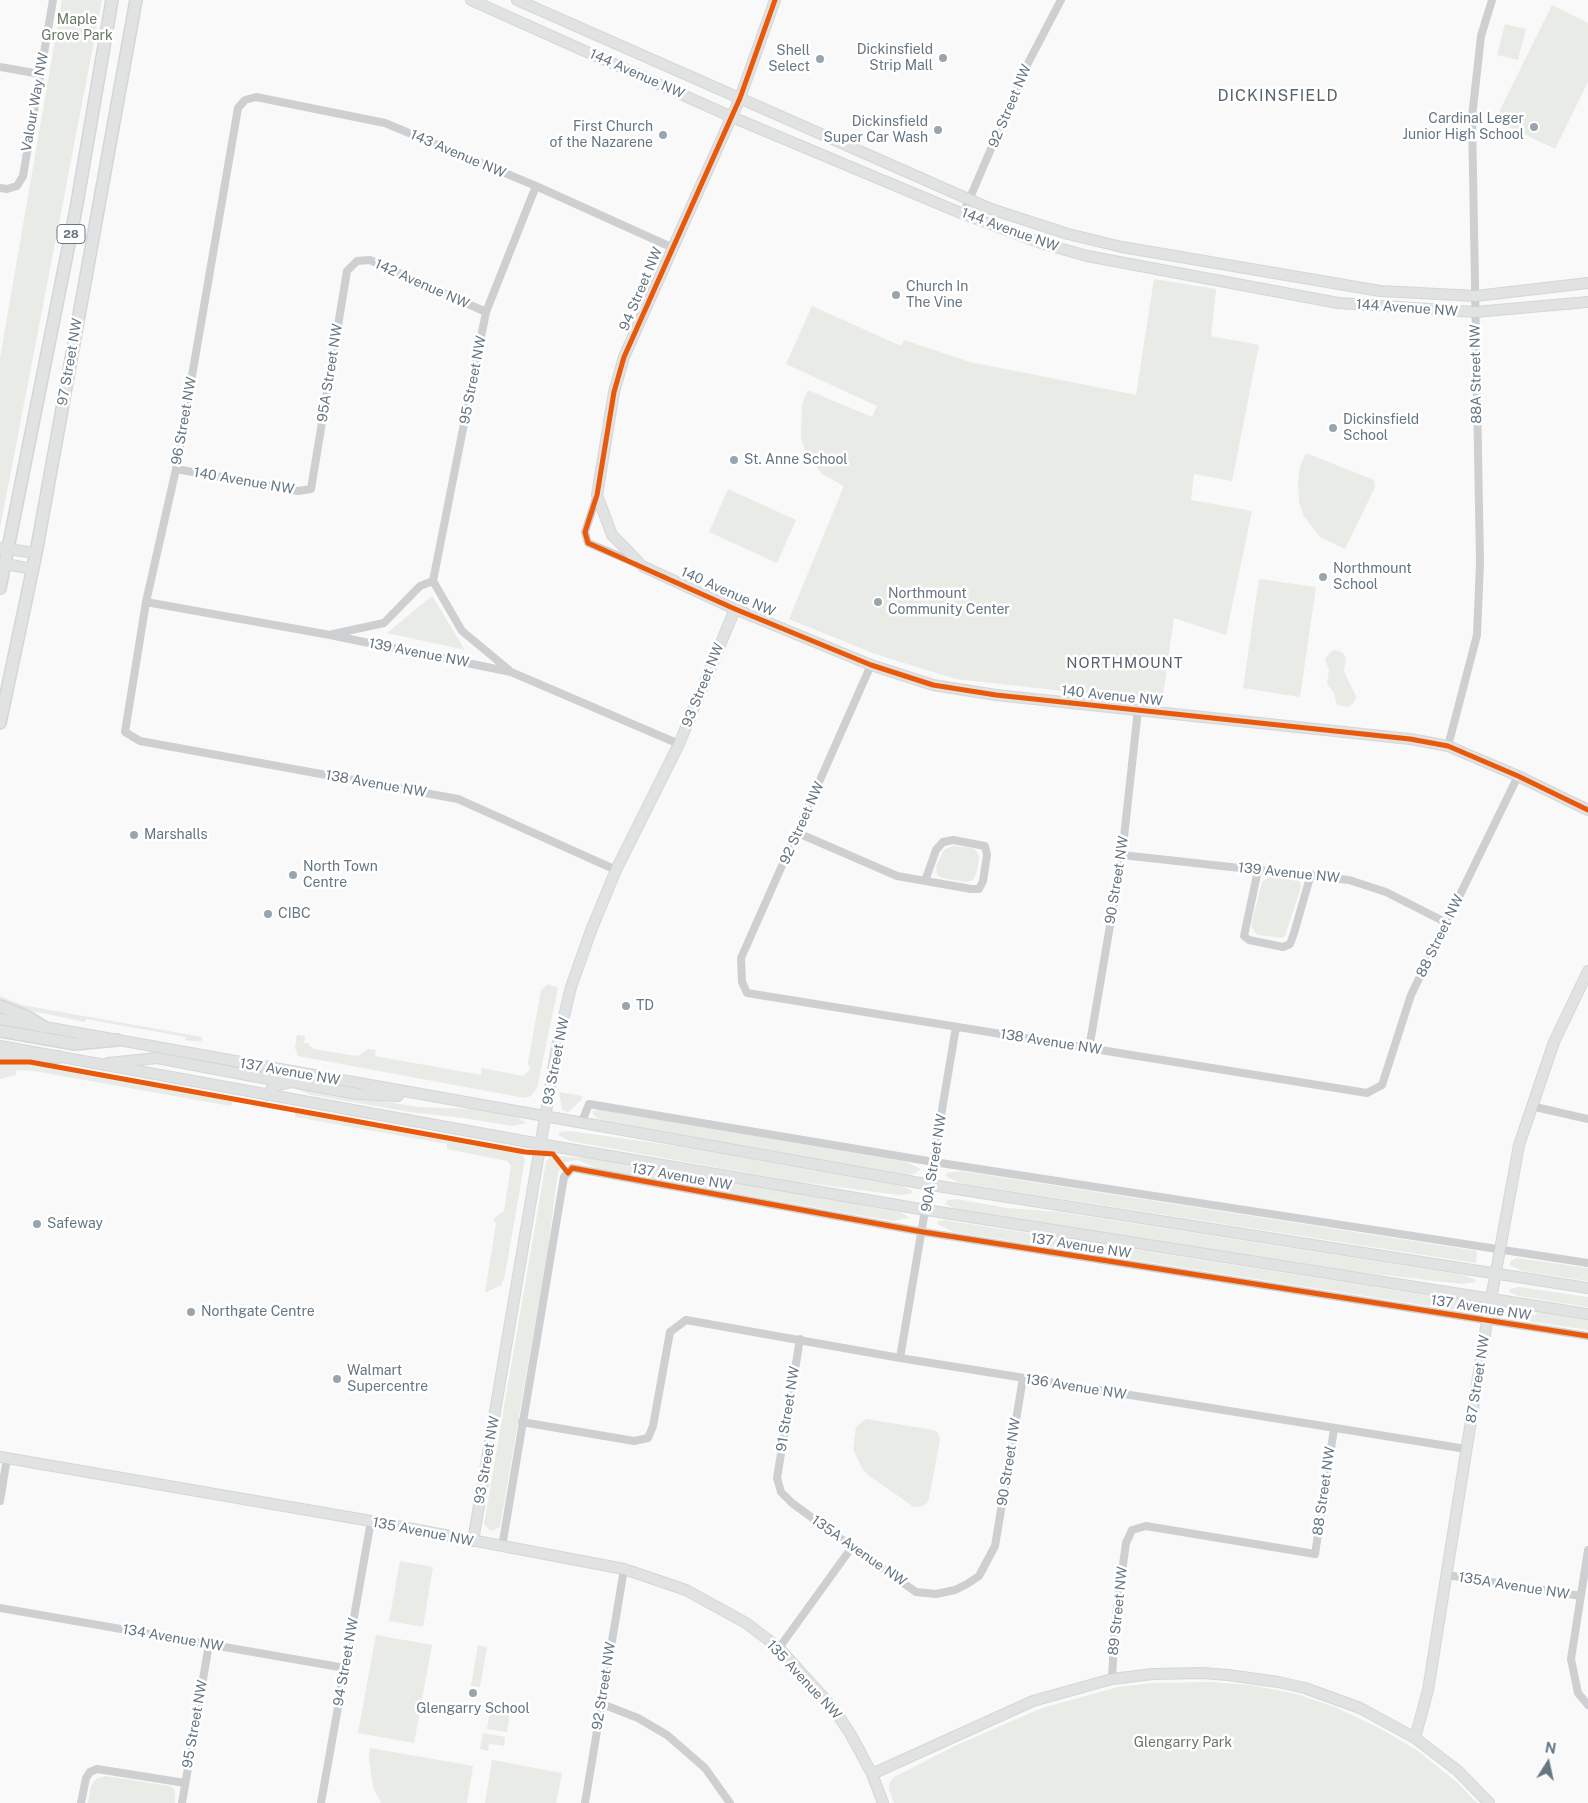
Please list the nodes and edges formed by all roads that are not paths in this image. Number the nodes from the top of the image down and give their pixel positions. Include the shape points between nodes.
1 (53, 0) edge
2 (112, 0) edge
3 (471, 0) edge
4 (517, 0) edge
5 (775, 0) edge
6 (1060, 0) edge
7 (1492, 0) edge
8 (136, 2) edge
9 (0, 67) edge
10 (40, 74) junction
11 (740, 98) junction
12 (238, 108) joint
13 (732, 117) junction
14 (536, 186) junction
15 (0, 188) edge
16 (970, 200) junction
17 (963, 214) junction
18 (671, 248) junction
19 (357, 261) joint
20 (1588, 283) edge
21 (1476, 296) junction
22 (1588, 302) edge
23 (486, 312) junction
24 (1475, 312) junction
25 (176, 468) junction
26 (311, 489) joint
27 (597, 496) junction
28 (4, 548) edge
29 (36, 553) junction
30 (2, 563) edge
31 (642, 566) junction
32 (32, 569) junction
33 (433, 581) junction
34 (0, 588) edge
35 (146, 602) junction
36 (735, 609) junction
37 (330, 635) junction
38 (871, 665) junction
39 (511, 672) junction
40 (1138, 710) junction
41 (0, 722) edge
42 (125, 732) joint
43 (679, 744) junction
44 (1448, 746) junction
45 (1518, 776) junction
46 (1588, 810) edge
47 (798, 833) junction
48 (1122, 855) junction
49 (616, 870) junction
50 (1258, 870) junction
51 (1311, 874) junction
52 (925, 881) junction
53 (1447, 923) junction
54 (1588, 970) edge
55 (742, 982) joint
56 (0, 1006) edge
57 (0, 1019) edge
58 (44, 1027) junction
59 (956, 1027) junction
60 (0, 1031) edge
61 (117, 1040) junction
62 (0, 1046) edge
63 (1089, 1049) junction
64 (58, 1057) junction
65 (0, 1058) edge
66 (97, 1064) junction
67 (285, 1071) junction
68 (1367, 1093) joint
69 (267, 1095) junction
70 (449, 1099) junction
71 (1530, 1106) junction
72 (545, 1116) junction
73 (1588, 1119) edge
74 (581, 1124) junction
75 (540, 1144) junction
76 (934, 1162) junction
77 (572, 1168) joint
78 (931, 1185) junction
79 (926, 1210) junction
80 (923, 1232) junction
81 (1501, 1250) junction
82 (1588, 1263) edge
83 (1496, 1274) junction
84 (1588, 1288) edge
85 (1492, 1299) junction
86 (1588, 1314) edge
87 (1488, 1321) junction
88 (1588, 1336) edge
89 (800, 1339) junction
90 (900, 1358) junction
91 (1022, 1378) junction
92 (522, 1422) junction
93 (1334, 1428) junction
94 (1466, 1450) junction
95 (4, 1458) edge
96 (777, 1478) joint
97 (0, 1501) edge
98 (371, 1521) junction
99 (472, 1541) junction
100 (1126, 1543) joint
101 (995, 1546) joint
102 (502, 1547) junction
103 (852, 1548) junction
104 (1588, 1550) edge
105 (624, 1569) junction
106 (1447, 1575) junction
107 (1581, 1596) junction
108 (0, 1608) edge
109 (209, 1644) junction
110 (779, 1648) junction
111 (345, 1668) junction
112 (1112, 1679) junction
113 (602, 1704) junction
114 (1588, 1705) edge
115 (1415, 1738) junction
116 (872, 1774) junction
117 (185, 1783) junction
118 (725, 1799) edge
119 (81, 1803) edge
120 (182, 1803) edge
121 (321, 1803) edge
122 (584, 1803) edge
123 (730, 1803) edge
124 (883, 1803) edge
125 (1489, 1803) edge

1 - 10 street, Valour Way NW
2 - 28 main road, 97 Street NW / 28 via 76,209 24,467
3 - 13 street, 144 Avenue NW
4 - 11 street, 144 Avenue NW
5 - 11 street, 94 Street NW
6 - 16 street, 92 Street NW via 1027,65
7 - 21 street, 88A Street NW via 1481,36 1472,117
8 - 29 main road, 97 Street NW / 28
9 - 10 street
10 - 15 street, Valour Way NW via 22,176 17,186
11 - 13 street, 94 Street NW
11 - 16 street, 144 Avenue NW
12 - 14 street, 143 Avenue NW via 245,100 256,97 385,123
12 - 25 street, 96 Street NW
13 - 17 street, 144 Avenue NW
13 - 18 street, 94 Street NW
14 - 18 street, 143 Avenue NW
14 - 23 street, 95 Street NW
16 - 17 street, 92 Street NW
16 - 21 street, 144 Avenue NW via 1030,223 1122,247 1380,291
17 - 24 street, 144 Avenue NW via 1041,243 1136,267 1338,303
18 - 27 street, 94 Street NW via 624,356 614,392
19 - 23 street, 142 Avenue NW via 370,260
19 - 26 street, 95A Street NW via 347,271
20 - 21 street, 144 Avenue NW
21 - 24 street, 88A Street NW
22 - 24 street, 144 Avenue NW
23 - 33 street, 95 Street NW
24 - 44 street, 88A Street NW via 1480,563 1477,635
25 - 26 street, 140 Avenue NW via 298,491
25 - 35 street, 96 Street NW
27 - 31 street via 612,535
27 - 31 street, 94 Street NW via 585,532 588,543
28 - 29 street
28 - 30 main road, 97 Street NW
29 - 32 main road, 97 Street NW
30 - 32 street
30 - 34 main road, 97 Street NW
31 - 36 street, 140 Avenue NW
32 - 41 main road, 97 Street NW
33 - 37 street via 420,586 384,623
33 - 39 street via 462,631
35 - 37 street, 139 Avenue NW
35 - 42 street, 96 Street NW
36 - 38 street, 140 Avenue NW
36 - 43 street, 93 Street NW
37 - 39 street, 139 Avenue NW
38 - 40 street, 140 Avenue NW via 934,685
38 - 47 street, 92 Street NW
39 - 43 street, 139 Avenue NW
40 - 44 street, 140 Avenue NW via 1410,739
40 - 48 street, 90 Street NW
42 - 49 street, 138 Avenue NW via 140,741 458,799
43 - 49 street, 93 Street NW
44 - 45 street, 140 Avenue NW
45 - 46 street, 140 Avenue NW
45 - 53 street, 88 Street NW
47 - 52 street via 897,876
47 - 55 street, 92 Street NW via 741,958
48 - 50 street, 139 Avenue NW
48 - 63 street, 90 Street NW
49 - 72 street, 93 Street NW via 571,987
50 - 51 street, 139 Avenue NW
50 - 51 street via 1244,936 1248,940 1283,947 1290,944
51 - 53 street, 139 Avenue NW via 1349,880 1386,892
52 - 52 street via 978,889 983,881 987,854 984,846 953,840 943,842 936,850
53 - 68 street, 88 Street NW via 1411,995 1382,1085
54 - 71 street, 87 Street NW via 1554,1042
55 - 59 street, 138 Avenue NW via 747,993
56 - 58 main road
57 - 58 street, 137 Avenue NW
58 - 61 street, 137 Avenue NW
59 - 63 street, 138 Avenue NW
59 - 76 street, 90A Street NW
60 - 61 main road via 75,1044
61 - 67 street, 137 Avenue NW
62 - 64 street, 137 Avenue NW
63 - 68 street, 138 Avenue NW
64 - 65 main road
64 - 66 street, 137 Avenue NW
66 - 67 street via 157,1058 268,1079
66 - 69 street, 137 Avenue NW
67 - 70 street, 137 Avenue NW
69 - 70 street via 274,1086 292,1082 358,1094
69 - 75 street, 137 Avenue NW
70 - 72 street, 137 Avenue NW
71 - 73 street
71 - 81 street, 87 Street NW via 1519,1145
72 - 74 street, 137 Avenue NW
72 - 75 street, 93 Street NW
74 - 76 street via 589,1104
74 - 78 street, 137 Avenue NW
75 - 79 street, 137 Avenue NW
75 - 99 street, 93 Street NW
76 - 78 street, 90A Street NW
76 - 81 street
77 - 80 street, 137 Avenue NW
77 - 92 street, 93 Street NW via 564,1177
78 - 79 street, 90A Street NW
78 - 83 street, 137 Avenue NW
79 - 80 street, 90A Street NW
79 - 85 street, 137 Avenue NW
80 - 87 street, 137 Avenue NW
80 - 90 street, 90A Street NW
81 - 82 street
81 - 83 street, 87 Street NW
83 - 84 street, 137 Avenue NW
83 - 85 street, 87 Street NW
85 - 86 street, 137 Avenue NW
85 - 87 street, 87 Street NW
87 - 88 street, 137 Avenue NW
87 - 94 street, 87 Street NW
89 - 90 street, 136 Avenue NW
89 - 92 street, 136 Avenue NW via 686,1320 670,1332 648,1438 634,1441
89 - 96 street, 91 Street NW
90 - 91 street, 136 Avenue NW
91 - 93 street, 136 Avenue NW
91 - 101 street, 90 Street NW
92 - 102 street, 93 Street NW
93 - 94 street, 136 Avenue NW
93 - 100 street, 88 Street NW via 1315,1554 1146,1526 1132,1530
94 - 106 street, 87 Street NW
95 - 97 street
95 - 98 street, 135 Avenue NW
96 - 103 street, 135A Avenue NW via 781,1492 792,1503
98 - 99 street, 135 Avenue NW
98 - 111 street, 94 Street NW
99 - 102 street, 135 Avenue NW
100 - 112 street, 89 Street NW via 1115,1622
101 - 103 street, 135A Avenue NW via 979,1576 955,1590 936,1594 916,1592
102 - 105 street, 135 Avenue NW
103 - 110 street
104 - 107 street
105 - 110 street, 135 Avenue NW via 708,1600
105 - 113 street, 92 Street NW
106 - 107 street, 135A Avenue NW
106 - 115 street, 87 Street NW via 1428,1690
107 - 114 street via 1571,1659 1578,1692
108 - 109 street, 134 Avenue NW
109 - 111 street, 134 Avenue NW
109 - 117 street, 95 Street NW
110 - 116 street, 135 Avenue NW via 834,1710
111 - 121 street, 94 Street NW
112 - 115 street via 1202,1673 1278,1682 1360,1708
112 - 116 street via 1033,1702
113 - 118 street via 638,1718 666,1735 705,1768
113 - 122 street, 92 Street NW
115 - 125 street via 1458,1771
116 - 124 street
117 - 119 street via 97,1769 86,1778
117 - 120 street, 95 Street NW
118 - 123 street

